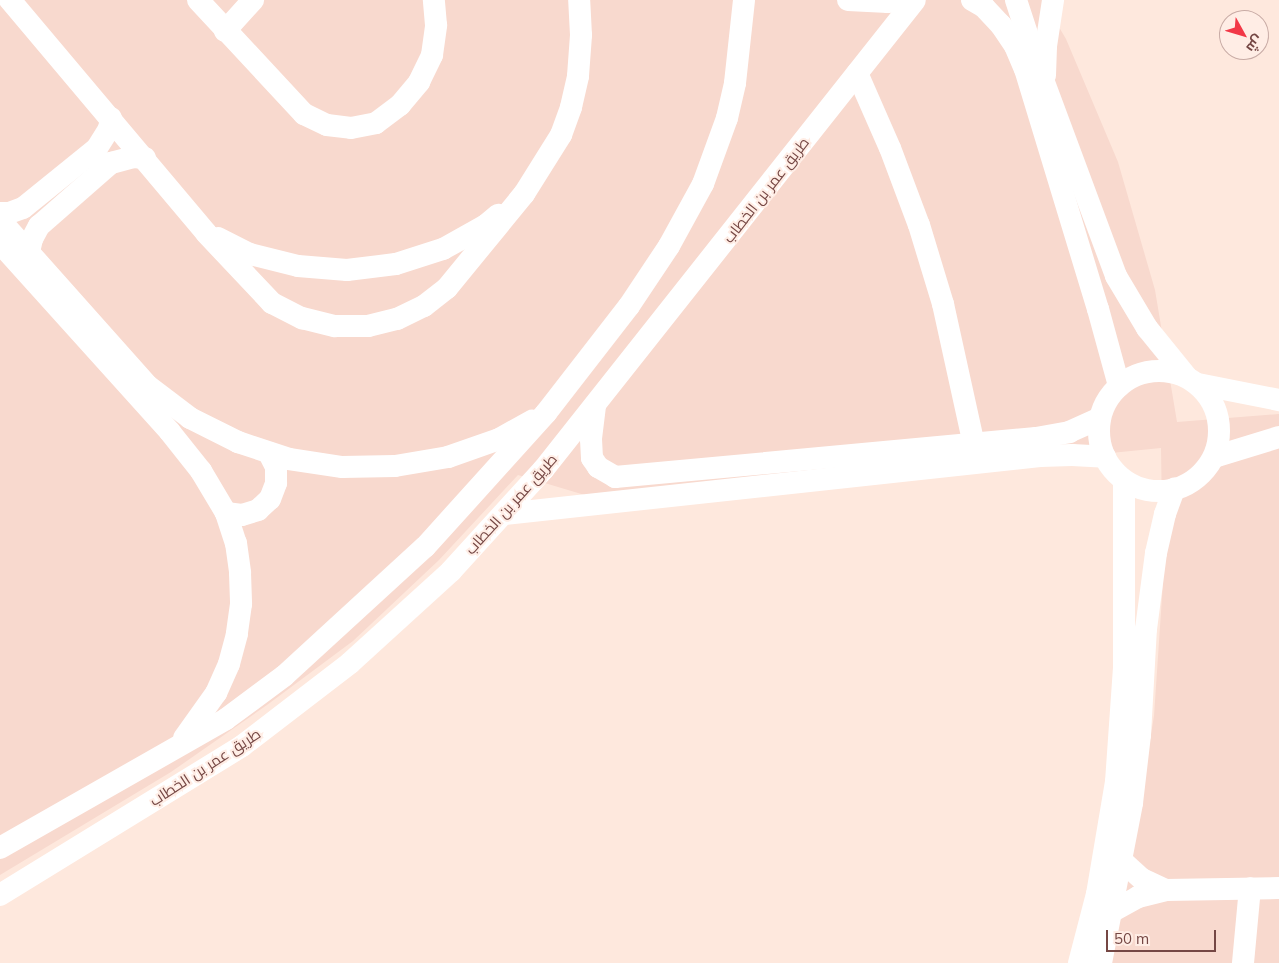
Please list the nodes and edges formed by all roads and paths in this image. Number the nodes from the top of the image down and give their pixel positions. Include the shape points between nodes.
1 (198, 0) edge
2 (253, 0) edge
3 (434, 0) edge
4 (579, 0) edge
5 (744, 0) edge
6 (848, 0) edge
7 (896, 0) edge
8 (915, 0) edge
9 (972, 0) edge
10 (1016, 0) edge
11 (1053, 0) edge
12 (21, 4) edge
13 (225, 31) junction
14 (857, 73) junction
15 (1045, 83) junction
16 (111, 118) junction
17 (145, 158) junction
18 (524, 194) junction
19 (0, 213) edge
20 (0, 220) edge
21 (206, 233) junction
22 (0, 243) edge
23 (29, 252) junction
24 (1192, 380) junction
25 (1119, 386) junction
26 (1279, 400) edge
27 (595, 406) junction
28 (546, 413) junction
29 (1100, 418) junction
30 (1279, 437) edge
31 (974, 445) junction
32 (269, 452) junction
33 (1105, 457) junction
34 (1214, 457) junction
35 (1124, 480) junction
36 (1174, 489) junction
37 (226, 512) junction
38 (505, 514) junction
39 (178, 747) junction
40 (0, 848) edge
41 (1122, 861) junction
42 (1279, 875) edge
43 (1250, 888) junction
44 (1279, 888) edge
45 (1166, 890) junction
46 (0, 894) edge
47 (1112, 911) junction
48 (1079, 963) edge
49 (1101, 963) edge
50 (1244, 963) edge

1 - 13 street
2 - 13 street
3 - 13 street via 436,25 432,55 419,82 400,106 376,123 351,128 327,125 304,114
4 - 18 street via 578,76 571,107 561,135
5 - 28 street, طريق عمر بن الخطاب via 735,83 703,184 669,246 630,306
6 - 7 street
8 - 14 street, طريق عمر بن الخطاب
9 - 25 street via 984,7 1001,25 1025,69
10 - 15 street
11 - 15 street via 1046,46
12 - 16 street
14 - 27 street, طريق عمر بن الخطاب
14 - 31 street via 919,225 943,304
15 - 24 street via 1116,276 1147,328
16 - 17 street
16 - 19 street via 109,129 97,148 23,208
17 - 21 street
17 - 23 street via 133,157 111,164 39,226
18 - 21 street via 486,225 442,249 386,265 347,270 298,266 250,254
18 - 21 street via 447,288 406,315 368,326 326,324 302,318 272,303
20 - 23 street
22 - 37 street via 170,432
23 - 32 street via 148,386 190,418 238,442
24 - 25 street via 1174,372 1151,371 1128,379
24 - 26 street
24 - 34 street via 1214,405 1218,418 1219,438
25 - 29 street via 1110,395
27 - 31 street via 592,458 598,467 615,477
27 - 38 street, طريق عمر بن الخطاب
28 - 32 street via 499,439 448,457 395,466 342,467 289,459
28 - 39 street, طريق عمر بن الخطاب via 425,547 351,617 284,676 226,719
29 - 31 street via 1052,436
29 - 33 street via 1100,445
30 - 34 street
32 - 37 street via 276,467 276,484 270,499 258,510 242,514
33 - 35 street
33 - 38 street via 1040,456
34 - 36 street via 1197,478
35 - 36 street via 1148,490
35 - 48 street via 1124,669 1116,782 1097,894
36 - 41 street via 1165,514 1150,591 1132,803
37 - 39 street via 236,543 240,573 241,604 237,634 229,664 216,693
38 - 46 street, طريق عمر بن الخطاب via 402,618 297,705 242,746
39 - 40 street, طريق عمر بن الخطاب
41 - 45 street via 1142,879
41 - 47 street
42 - 44 street
43 - 44 street
43 - 45 street
43 - 50 street
45 - 47 street via 1138,898
47 - 49 street

